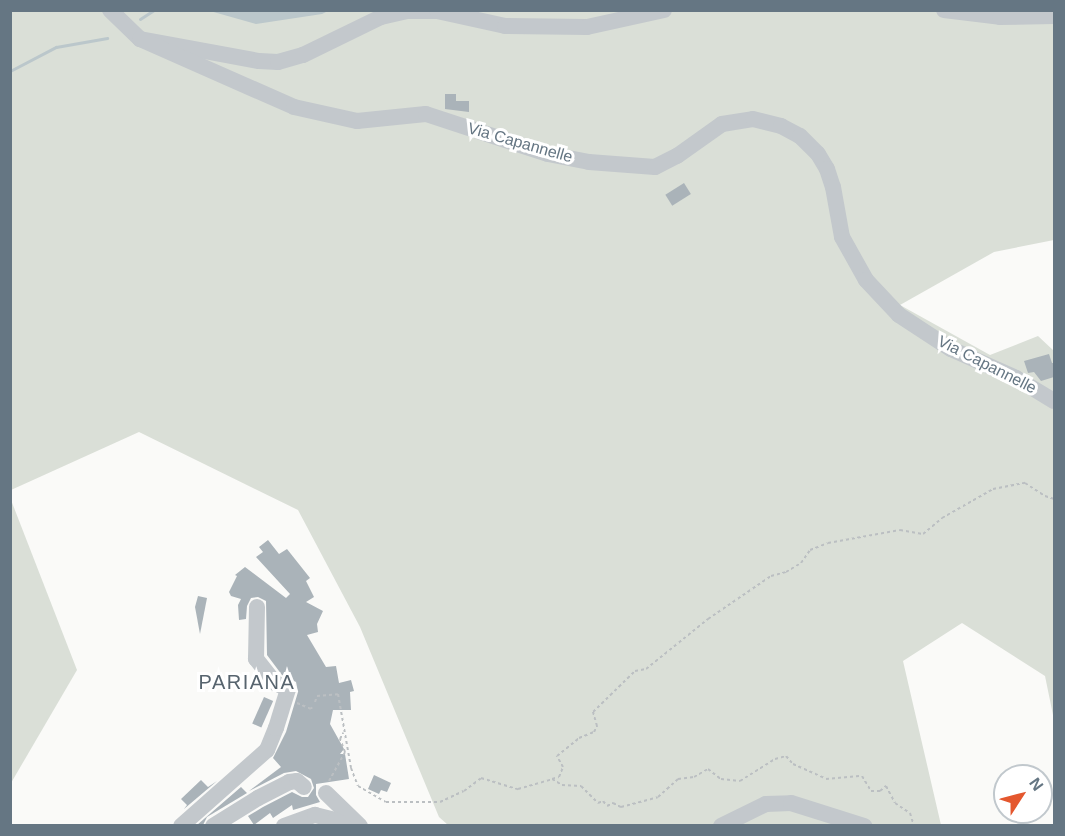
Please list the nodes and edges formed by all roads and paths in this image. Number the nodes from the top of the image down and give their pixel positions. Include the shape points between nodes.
1 (110, 10) edge
2 (664, 10) edge
3 (944, 10) edge
4 (1054, 16) edge
5 (140, 39) junction
6 (1054, 401) edge
7 (1054, 499) edge
8 (257, 607) dead end
9 (297, 696) junction
10 (312, 707) dead end
11 (344, 732) junction
12 (552, 779) junction
13 (304, 787) dead end
14 (326, 793) joint
15 (181, 825) edge
16 (213, 825) edge
17 (284, 825) edge
18 (344, 825) edge
19 (360, 825) edge
20 (721, 825) edge
21 (864, 825) edge
22 (914, 825) edge

1 - 5 street
2 - 5 street via 587,27 505,26 437,11 407,10 381,17 303,55 278,62
3 - 4 street via 1000,18
5 - 6 street, Via Capannelle via 294,107 357,121 426,114 519,146 589,162 655,167 722,124 753,119 781,126 800,136 818,154 834,187 842,237 866,280 899,315 951,349 1016,378
7 - 12 path via 1025,483 993,489 942,518 923,534 900,530 810,550 801,562 771,576 708,619 646,669 635,671 593,712 597,726 594,732 579,738 557,756 563,766 559,777
8 - 9 street via 256,659 275,683
9 - 10 path
9 - 11 path via 338,694
9 - 15 street via 267,750
11 - 12 path via 358,786 386,802 440,802 480,778 518,789
11 - 14 path via 340,739 345,752
12 - 22 path via 562,785 581,786 598,803 621,807 658,797 678,779 694,777 708,769 721,779 740,781 786,756 793,764 826,779 862,776 872,791 886,786 895,803 910,813
13 - 16 street via 297,781 290,782
14 - 19 street
17 - 18 street via 315,815
20 - 21 street via 766,804 791,803

